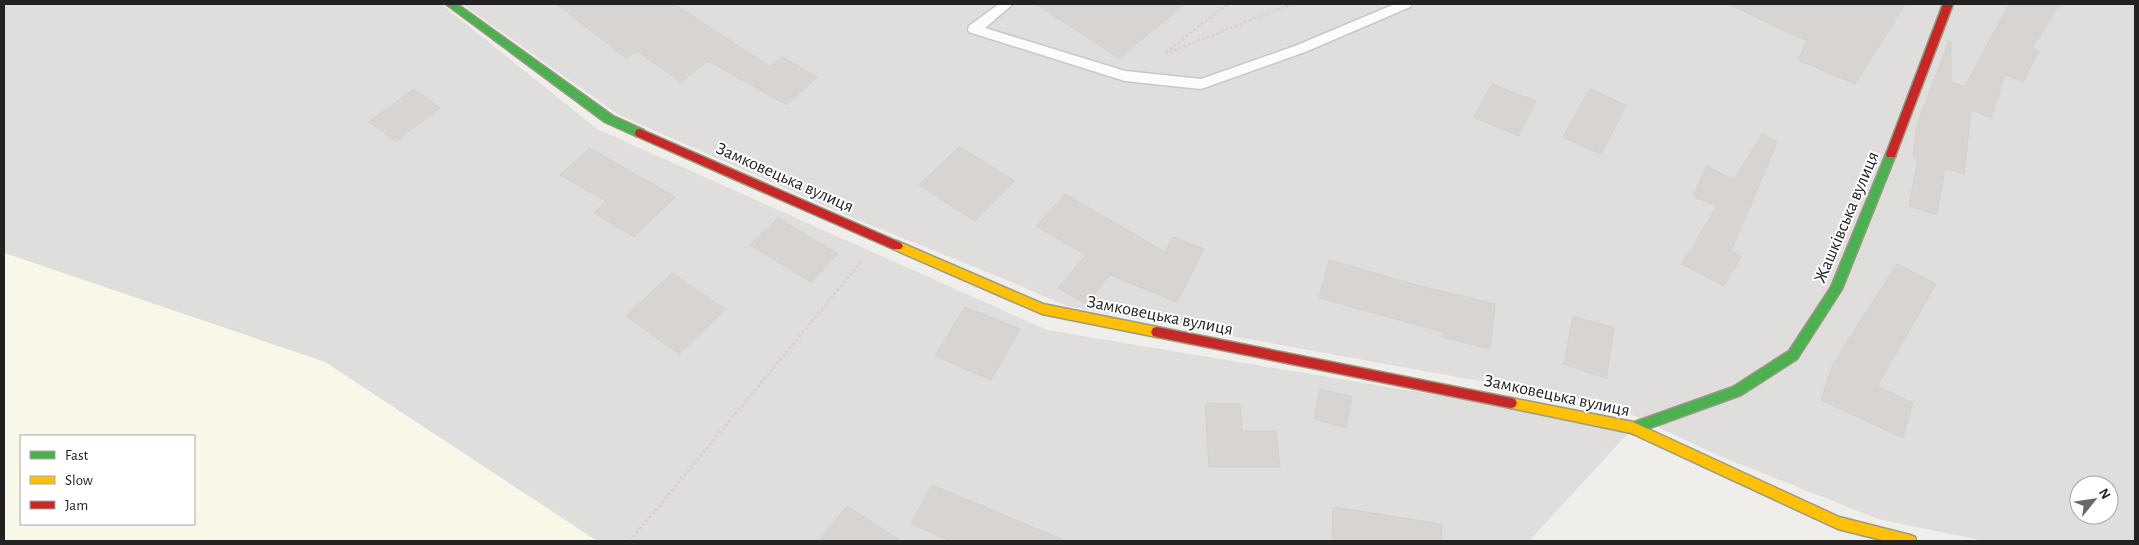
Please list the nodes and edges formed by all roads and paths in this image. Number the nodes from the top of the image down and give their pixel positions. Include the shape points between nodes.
1 (451, 4) edge
2 (1007, 4) edge
3 (1228, 4) edge
4 (1292, 4) edge
5 (1403, 4) edge
6 (1948, 4) edge
7 (880, 238) junction
8 (1633, 428) junction
9 (630, 541) edge
10 (1910, 541) edge

1 - 7 street, Замковецька вулиця via 609,119
2 - 5 lane via 974,29 1125,76 1201,84 1300,49
3 - 4 path via 1162,56
6 - 8 street, Жашківська вулиця via 1836,289 1793,354 1737,391
7 - 8 street, Замковецька вулиця via 1042,308
7 - 9 path
8 - 10 street, Замковецька вулиця via 1838,523

